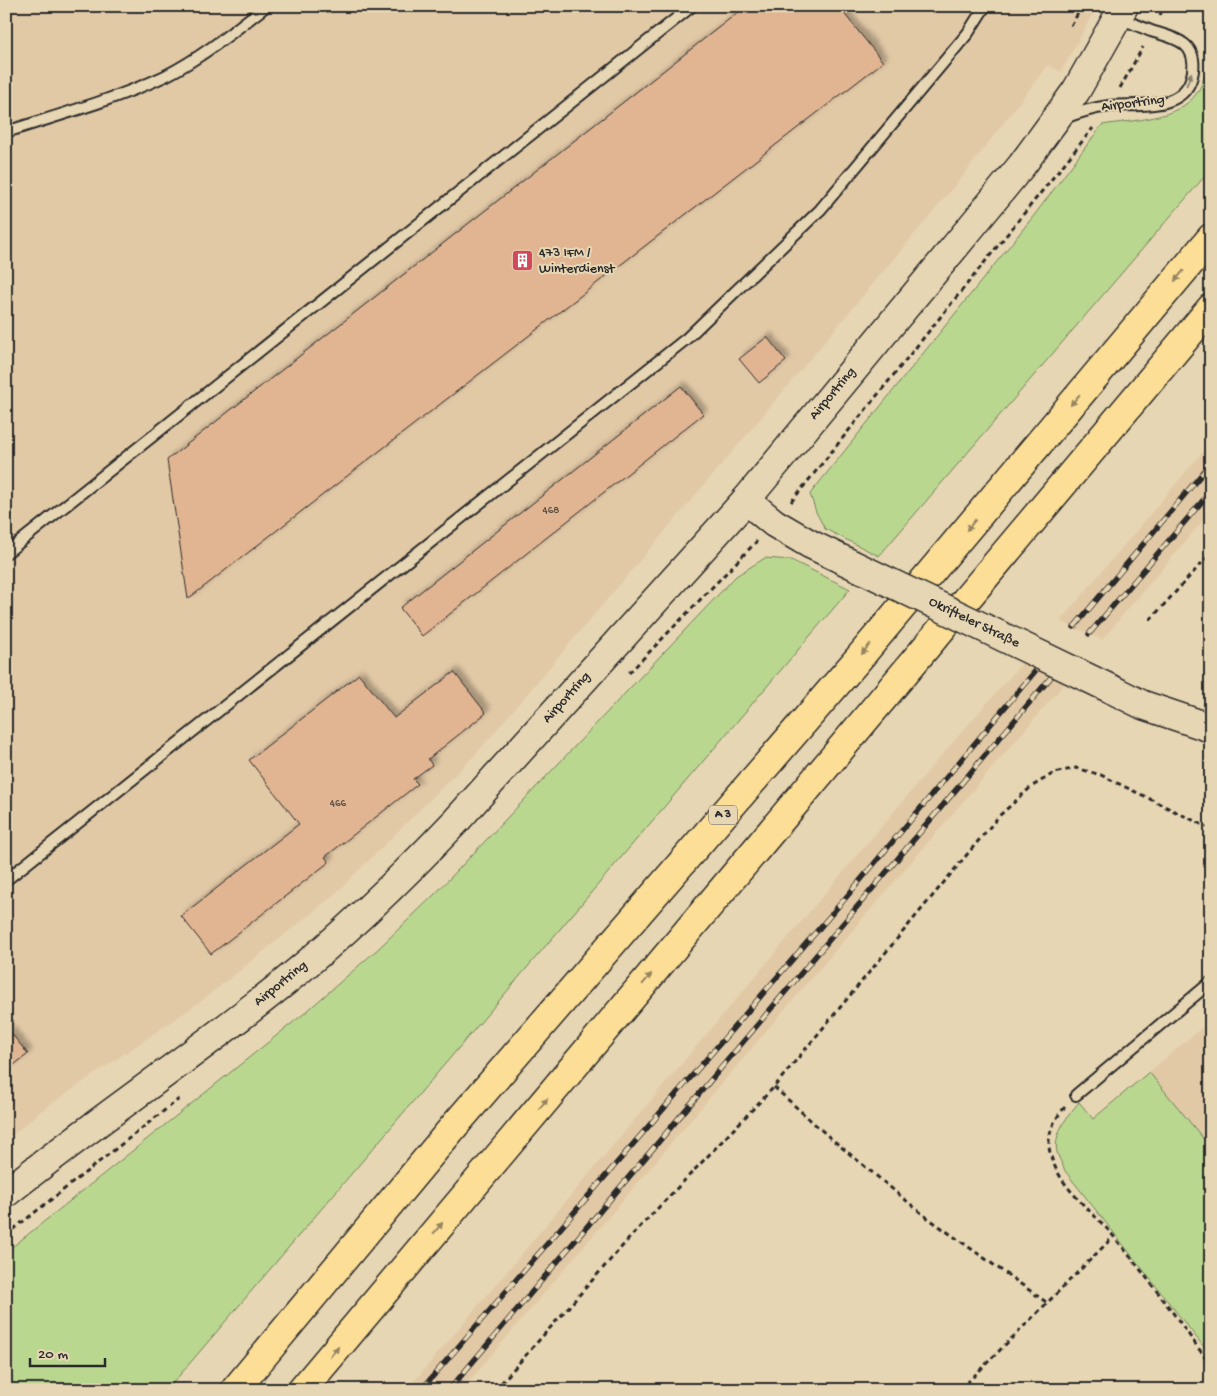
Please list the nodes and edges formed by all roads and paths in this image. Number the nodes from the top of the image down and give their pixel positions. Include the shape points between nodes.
1 (266, 6) edge
2 (692, 6) edge
3 (985, 6) edge
4 (1082, 6) edge
5 (1164, 6) edge
6 (1122, 12) edge
7 (1071, 26) dead end
8 (1152, 31) junction
9 (1110, 106) junction
10 (1051, 126) junction
11 (6, 132) edge
12 (1211, 238) edge
13 (1211, 308) edge
14 (746, 500) junction
15 (774, 523) junction
16 (6, 553) edge
17 (1211, 553) edge
18 (1150, 620) dead end
19 (1211, 728) edge
20 (1211, 829) edge
21 (6, 880) edge
22 (1211, 982) edge
23 (774, 1087) junction
24 (1076, 1095) joint
25 (6, 1193) edge
26 (1114, 1236) junction
27 (1046, 1302) junction
28 (1211, 1366) edge
29 (235, 1390) edge
30 (302, 1390) edge
31 (495, 1390) edge
32 (960, 1390) edge

1 - 11 lane via 214,46 166,75
2 - 16 lane
3 - 21 lane via 968,33 820,210 686,339
4 - 7 path
5 - 8 path
6 - 8 lane, Airportring
6 - 10 street, Airportring via 1076,91
8 - 9 path
9 -> 8 lane, Airportring via 1162,103 1177,98 1187,87 1194,64 1192,54 1182,41
9 - 10 lane, Airportring via 1066,117
9 - 15 path
10 - 14 street, Airportring via 968,232
12 -> 29 highway, A 3 via 858,658 455,1125
30 -> 13 highway
14 - 15 street, Okrifteler Straße
14 - 25 street, Airportring via 456,821 362,915 286,981
15 - 19 street, Okrifteler Straße, bridge via 810,544 1143,705
17 - 18 path
20 - 23 path via 1102,775 1076,768 1054,773 1031,787 999,816
22 - 24 lane
23 - 27 path via 925,1216
23 - 31 path via 635,1232
24 - 26 path via 1053,1124 1048,1139 1052,1161 1062,1180
26 - 27 path
26 - 28 path
27 - 32 path

